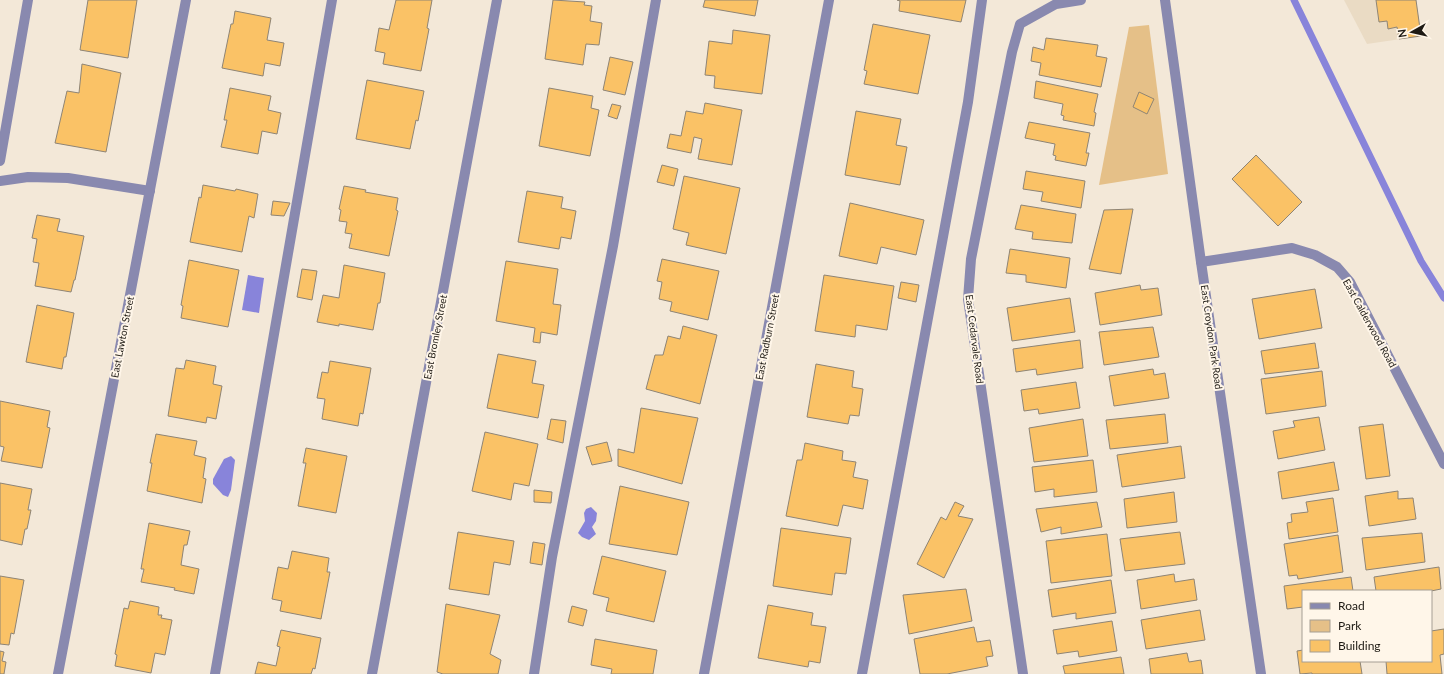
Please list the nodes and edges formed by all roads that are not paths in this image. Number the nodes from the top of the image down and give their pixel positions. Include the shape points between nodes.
1 (28, 0) edge
2 (186, 0) edge
3 (332, 0) edge
4 (498, 0) edge
5 (656, 0) edge
6 (829, 0) edge
7 (982, 0) edge
8 (1081, 0) edge
9 (1165, 0) edge
10 (0, 161) edge
11 (0, 181) edge
12 (150, 191) junction
13 (1201, 262) junction
14 (1444, 464) edge
15 (58, 674) edge
16 (215, 674) edge
17 (372, 674) edge
18 (534, 674) edge
19 (704, 674) edge
20 (862, 674) edge
21 (1023, 674) edge
22 (1261, 674) edge

1 - 10 street
2 - 12 street, East Lawton Street
3 - 16 street
4 - 17 street, East Bromley Street
5 - 18 street via 552,557
6 - 19 street, East Radburn Street
7 - 20 street via 968,102
8 - 21 street, East Cedarvale Road via 1056,4 1020,24 1012,52 971,259 968,299
9 - 13 street, East Croydon Park Road
11 - 12 street via 28,177 68,178
12 - 15 street, East Lawton Street
13 - 14 street, East Calderwood Road via 1292,248 1315,255 1337,267 1350,282
13 - 22 street, East Croydon Park Road

